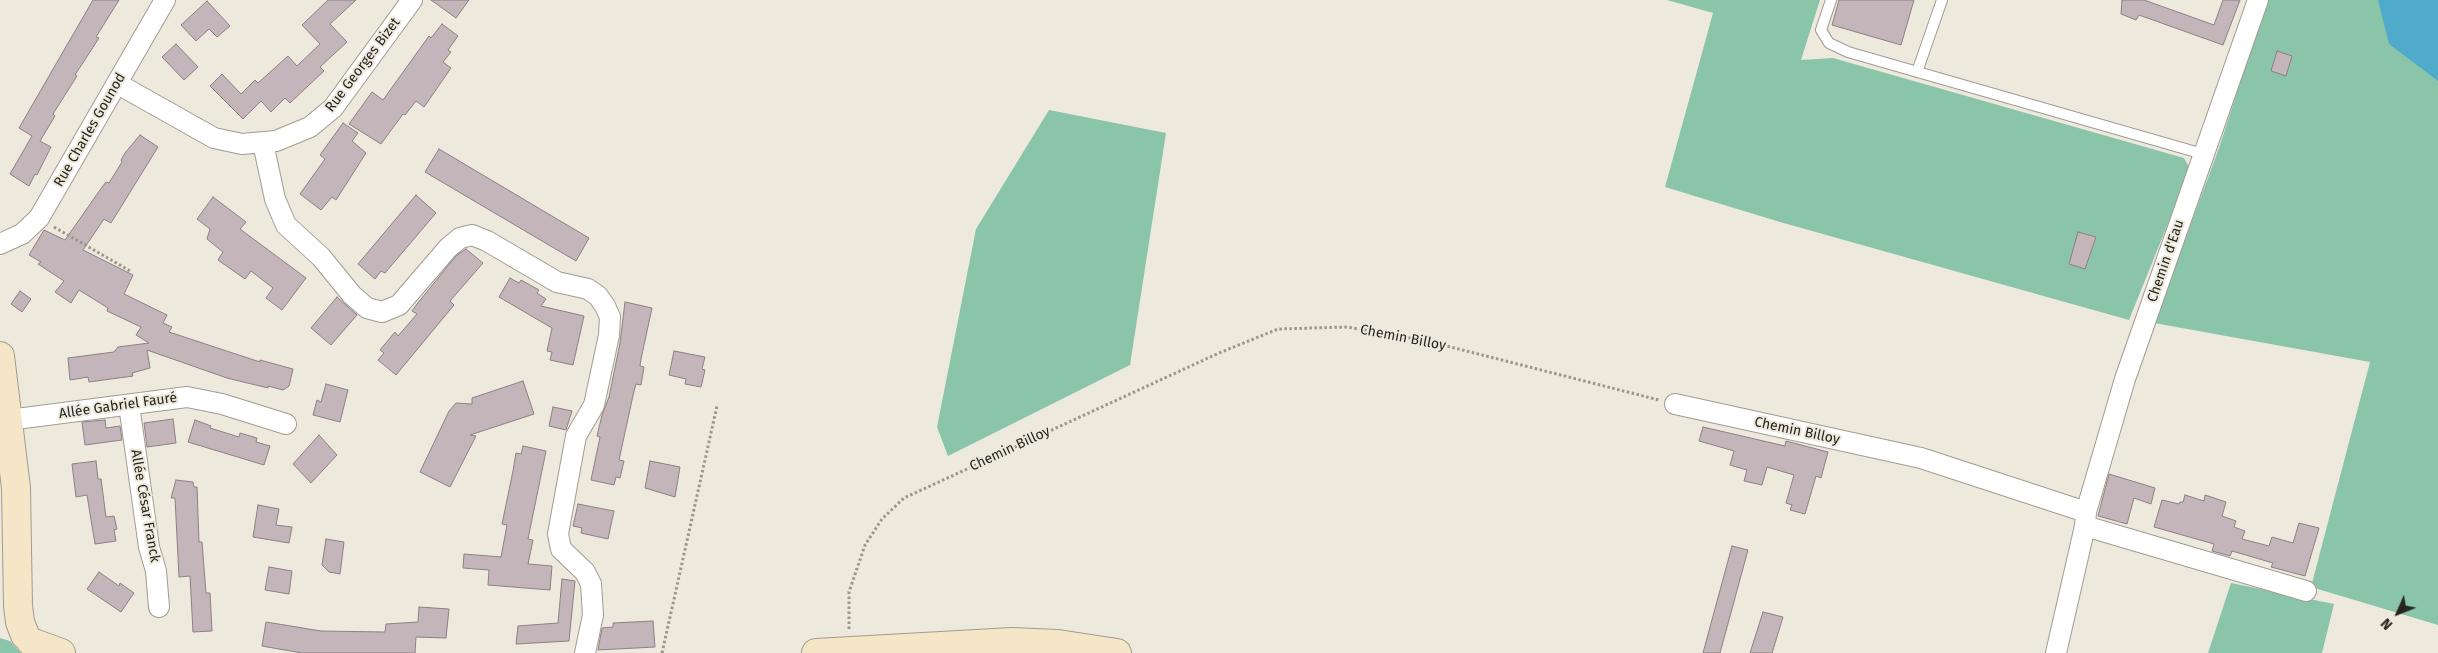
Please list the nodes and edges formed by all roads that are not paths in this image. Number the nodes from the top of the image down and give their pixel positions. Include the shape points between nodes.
1 (165, 0) edge
2 (412, 0) edge
3 (1831, 0) edge
4 (1942, 0) edge
5 (2258, 0) edge
6 (1917, 72) junction
7 (118, 84) junction
8 (263, 143) junction
9 (2203, 154) junction
10 (0, 244) edge
11 (0, 356) edge
12 (1675, 404) road end
13 (129, 405) junction
14 (4, 420) edge
15 (286, 424) dead end
16 (2086, 519) junction
17 (17, 549) junction
18 (2306, 591) dead end
19 (0, 605) edge
20 (160, 607) dead end
21 (0, 624) edge
22 (30, 643) edge
23 (848, 652) edge
24 (61, 653) edge
25 (585, 653) edge
26 (816, 653) edge
27 (1117, 653) edge
28 (2056, 653) edge

1 - 7 street, Rue Charles Gounod
2 - 8 street, Rue Georges Bizet via 327,113 296,134
3 - 6 lane via 1821,30 1829,43 1848,52
4 - 6 lane
5 - 9 street, Chemin d'Eau
6 - 9 lane
7 - 8 street, Rue Georges Bizet via 214,138 242,144
7 - 10 street, Rue Charles Gounod via 38,218 22,234
8 - 25 street via 275,199 284,221 360,302 372,310 386,311 403,302 452,244 472,235 557,282 588,289 606,306 610,317 609,335 594,405 576,436 558,534 561,549 585,572 591,584 593,610
9 - 16 street, Chemin d'Eau via 2125,379
11 - 14 main road
12 - 16 street, Chemin Billoy via 1921,458
13 - 14 street, Allée Gabriel Fauré
13 - 15 street, Allée Gabriel Fauré via 194,398
13 - 20 street, Allée César Franck
14 - 17 main road via 18,504
16 - 18 street
16 - 28 street, Chemin d'Eau
17 - 19 main road
17 - 22 main road via 19,617
21 - 22 main road via 14,627
22 - 24 main road
23 - 26 main road
23 - 27 main road via 1012,642 1058,644

